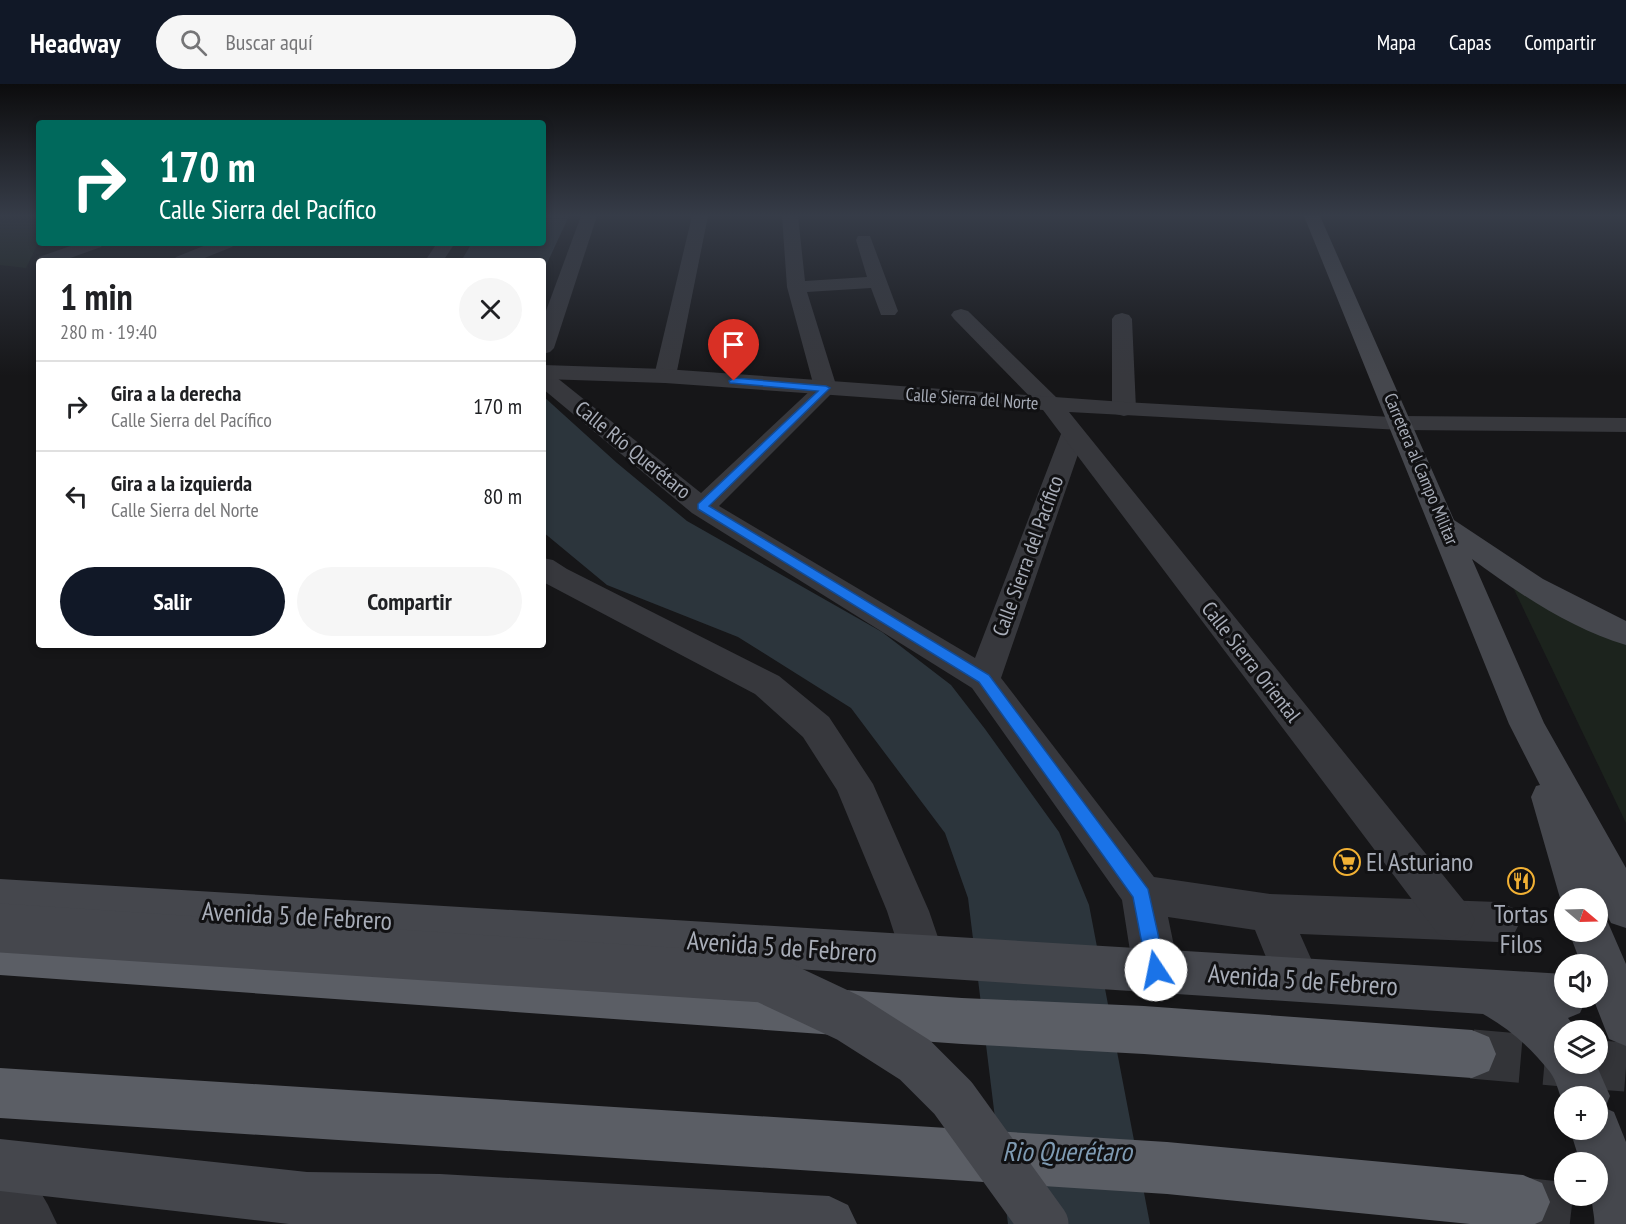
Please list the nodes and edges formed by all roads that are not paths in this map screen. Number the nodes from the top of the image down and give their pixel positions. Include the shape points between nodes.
1 (570, 269) edge
2 (688, 269) edge
3 (794, 269) edge
4 (874, 269) edge
5 (1335, 269) edge
6 (879, 282) junction
7 (796, 287) junction
8 (888, 311) dead end
9 (961, 315) dead end
10 (1122, 319) dead end
11 (546, 339) edge
12 (546, 372) edge
13 (665, 376) junction
14 (546, 380) edge
15 (826, 388) junction
16 (1050, 404) junction
17 (1124, 409) junction
18 (1401, 423) junction
19 (1626, 425) edge
20 (1073, 434) junction
21 (702, 507) junction
22 (1445, 525) junction
23 (546, 569) edge
24 (1626, 634) edge
25 (984, 679) junction
26 (1527, 724) junction
27 (1578, 888) edge
28 (1142, 894) junction
29 (0, 897) edge
30 (1626, 909) edge
31 (1269, 913) junction
32 (1453, 920) junction
33 (1498, 922) dead end
34 (0, 928) edge
35 (1594, 942) edge
36 (0, 954) edge
37 (941, 956) junction
38 (1139, 969) junction
39 (1297, 979) junction
40 (1486, 992) junction
41 (1554, 996) edge
42 (1612, 1005) edge
43 (1554, 1035) edge
44 (1472, 1054) tunnel mouth
45 (0, 1093) edge
46 (1599, 1140) edge
47 (0, 1165) edge
48 (0, 1174) edge
49 (1523, 1202) tunnel mouth
50 (429, 1213) edge
51 (29, 1224) edge
52 (829, 1224) edge
53 (1044, 1224) edge
54 (1623, 1224) edge

1 - 11 street
2 - 13 street
3 - 7 street
4 - 6 street
5 - 18 main road, Carretera al Campo Militar
6 - 7 street
6 - 8 street
7 - 15 street
9 - 16 street, Calle Sierra Oriental
10 - 17 street
12 - 13 street, Calle Sierra del Norte
13 - 15 street, Calle Sierra del Norte
14 - 21 street, Calle Río Querétaro
15 - 16 street, Calle Sierra del Norte
15 - 21 street
16 - 17 street, Calle Sierra del Norte
16 - 20 street, Calle Sierra Oriental
17 - 18 street, Calle Sierra del Norte
18 - 19 street, Calle Sierra del Norte
18 - 22 main road, Carretera al Campo Militar
20 - 25 street, Calle Sierra del Pacífico
20 - 32 street, Calle Sierra Oriental
21 - 25 street, Calle Río Querétaro
22 - 24 main road via 1540,593
22 - 26 main road, Carretera al Campo Militar
23 - 37 street via 767,685 816,727 854,784 908,911
25 - 28 street, Calle Río Querétaro
26 - 27 main road, Carretera al Campo Militar
26 - 30 main road, Carretera al Campo Militar
28 - 31 street
28 - 38 street, Calle Río Querétaro
29 - 37 main road, Avenida 5 de Febrero
31 - 32 street
31 - 39 street
32 - 33 street
34 - 53 main road, bridge via 764,978 849,1018 915,1059 953,1098
35 - 42 main road
36 - 44 highway
37 - 38 main road, Avenida 5 de Febrero
38 - 39 main road, Avenida 5 de Febrero
39 - 40 main road, Avenida 5 de Febrero
40 - 41 main road, Avenida 5 de Febrero
40 - 43 main road
45 - 49 highway via 1155,1168
46 - 54 main road via 1621,1205
47 - 50 main road
48 - 51 street
50 - 52 main road

